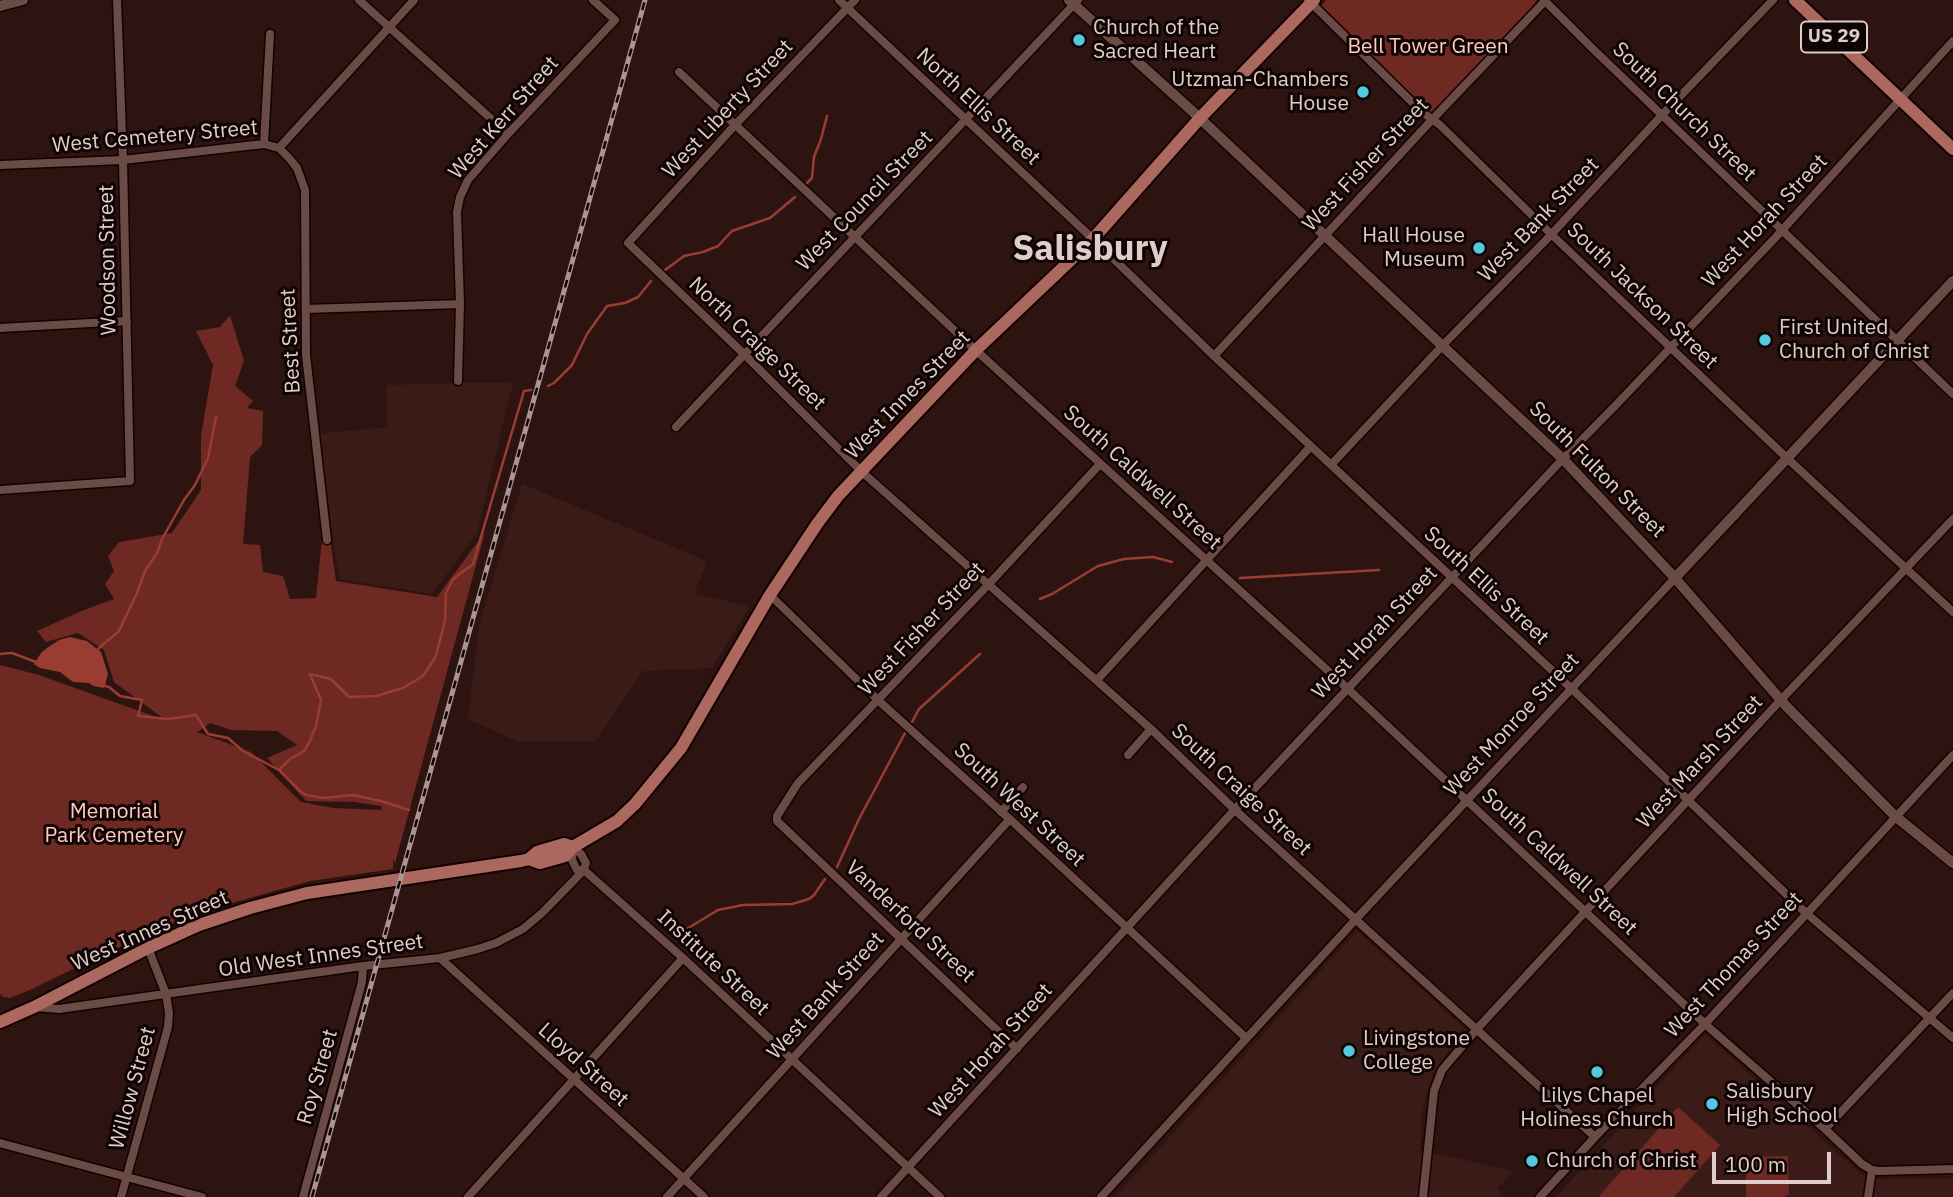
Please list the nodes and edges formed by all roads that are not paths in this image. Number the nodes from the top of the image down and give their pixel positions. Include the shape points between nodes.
1 (23, 0) edge
2 (117, 0) edge
3 (359, 0) edge
4 (414, 0) edge
5 (593, 0) edge
6 (839, 0) edge
7 (855, 0) edge
8 (1545, 0) edge
9 (1773, 0) edge
10 (1795, 0) edge
11 (1311, 1) edge
12 (1074, 2) edge
13 (0, 6) edge
14 (848, 8) junction
15 (390, 28) junction
16 (270, 34) dead end
17 (1953, 41) edge
18 (679, 72) dead end
19 (1900, 99) junction
20 (1662, 115) junction
21 (1200, 118) junction
22 (1432, 119) junction
23 (967, 120) junction
24 (735, 125) junction
25 (508, 134) junction
26 (264, 144) junction
27 (279, 148) junction
28 (1953, 149) edge
29 (123, 160) junction
30 (0, 165) edge
31 (1782, 230) junction
32 (1551, 234) junction
33 (855, 236) junction
34 (1324, 236) junction
35 (1093, 239) junction
36 (628, 243) joint
37 (1953, 281) edge
38 (460, 304) junction
39 (306, 309) junction
40 (127, 321) junction
41 (0, 328) edge
42 (1896, 340) junction
43 (1442, 346) junction
44 (1670, 348) junction
45 (976, 350) junction
46 (744, 354) junction
47 (1214, 356) junction
48 (458, 381) dead end
49 (1953, 394) edge
50 (677, 427) dead end
51 (1311, 446) junction
52 (1563, 459) junction
53 (1788, 459) junction
54 (1100, 464) junction
55 (1331, 465) junction
56 (861, 471) junction
57 (0, 490) edge
58 (1953, 519) edge
59 (327, 540) dead end
60 (1207, 561) junction
61 (1906, 570) junction
62 (1451, 577) junction
63 (1675, 578) junction
64 (988, 585) junction
65 (770, 596) junction
66 (1953, 612) edge
67 (1097, 680) junction
68 (1347, 688) junction
69 (1572, 689) junction
70 (1780, 700) junction
71 (879, 701) junction
72 (1151, 729) junction
73 (1128, 755) dead end
74 (1953, 755) edge
75 (1023, 787) dead end
76 (1689, 800) junction
77 (1468, 801) junction
78 (1234, 809) junction
79 (1001, 812) junction
80 (1895, 816) junction
81 (1010, 819) junction
82 (777, 821) joint
83 (573, 847) junction
84 (1953, 863) edge
85 (584, 870) junction
86 (1586, 911) junction
87 (1806, 913) junction
88 (1356, 919) junction
89 (1127, 929) junction
90 (902, 938) junction
91 (149, 948) junction
92 (440, 958) junction
93 (683, 958) junction
94 (363, 966) junction
95 (1953, 993) edge
96 (166, 994) junction
97 (34, 1007) junction
98 (1930, 1017) junction
99 (0, 1022) edge
100 (1705, 1024) junction
101 (1476, 1030) junction
102 (1246, 1038) junction
103 (1953, 1038) edge
104 (1017, 1049) junction
105 (792, 1060) junction
106 (573, 1080) junction
107 (1825, 1129) junction
108 (1595, 1138) junction
109 (0, 1143) edge
110 (908, 1167) junction
111 (1953, 1169) edge
112 (1872, 1170) junction
113 (127, 1176) junction
114 (684, 1179) junction
115 (121, 1197) edge
116 (202, 1197) edge
117 (303, 1197) edge
118 (468, 1197) edge
119 (667, 1197) edge
120 (704, 1197) edge
121 (881, 1197) edge
122 (940, 1197) edge
123 (1101, 1197) edge
124 (1423, 1197) edge
125 (1540, 1197) edge
126 (1868, 1197) edge

1 - 13 street
2 - 29 street, Woodson Street
3 - 15 street
4 - 15 street, West Cemetery Street
5 - 25 street, West Kerr Street via 615,20
6 - 14 street, North Ellis Street
7 - 14 street, West Liberty Street
8 - 20 street, South Church Street
8 - 22 street, West Fisher Street
9 - 20 street, West Bank Street
10 - 19 main road, US 29
11 - 21 main road, West Innes Street
11 - 22 street, South Jackson Street
12 - 21 street, South Fulton Street
12 - 23 street, West Council Street
14 - 23 street, North Ellis Street
14 - 24 street, West Liberty Street
15 - 25 street
15 - 27 street, West Cemetery Street
16 - 26 street
17 - 19 street, West Horah Street
18 - 24 street, South Caldwell Street
19 - 28 main road, US 29
19 - 31 street, West Horah Street
20 - 31 street, South Church Street
20 - 32 street, West Bank Street
21 - 34 street, South Fulton Street
21 - 35 main road, West Innes Street
22 - 32 street, South Jackson Street
22 - 34 street, West Fisher Street
23 - 33 street, West Council Street
23 - 35 street, North Ellis Street
24 - 33 street, South Caldwell Street
24 - 36 street, West Liberty Street
25 - 38 street, West Kerr Street via 468,180 460,197
26 - 27 street, West Cemetery Street
26 - 29 street, West Cemetery Street
27 - 39 street, Best Street via 297,168 305,190
29 - 30 street, West Cemetery Street
29 - 40 street, Woodson Street
31 - 42 street, South Church Street
31 - 44 street, West Horah Street
32 - 43 street, West Bank Street
32 - 44 street, South Jackson Street
33 - 45 street, South Caldwell Street
33 - 46 street, West Council Street
34 - 43 street, South Fulton Street
34 - 47 street, West Fisher Street
35 - 45 main road, West Innes Street
35 - 47 street, South Ellis Street
36 - 46 street, North Craige Street
37 - 42 street, West Monroe Street
38 - 39 street
38 - 48 street, West Kerr Street
39 - 59 street, Best Street via 306,355
40 - 41 street
40 - 57 street, Woodson Street via 130,481
42 - 49 street, South Church Street
42 - 53 street, West Monroe Street
43 - 52 street, South Fulton Street
43 - 55 street, West Bank Street
44 - 52 street, West Horah Street
44 - 53 street, South Jackson Street
45 - 54 street, South Caldwell Street
45 - 56 main road, West Innes Street
46 - 50 street, West Council Street
46 - 56 street, North Craige Street
47 - 51 street, South Ellis Street
51 - 55 street, South Ellis Street
51 - 60 street
52 - 62 street, West Horah Street
52 - 63 street, South Fulton Street
53 - 61 street, South Jackson Street
53 - 63 street, West Monroe Street
54 - 60 street, South Caldwell Street
54 - 64 street, West Fisher Street
55 - 62 street, South Ellis Street
56 - 64 street, South Craige Street
56 - 65 main road, West Innes Street via 817,524
58 - 61 street, West Marsh Street
60 - 67 street
60 - 68 street, South Caldwell Street
61 - 66 street, South Jackson Street
61 - 70 street, West Marsh Street
62 - 68 street, West Horah Street
62 - 69 street, South Ellis Street
63 - 69 street, West Monroe Street
63 - 70 street, South Fulton Street
64 - 67 street, South Craige Street
64 - 71 street, West Fisher Street
65 - 71 street, South West Street
65 - 83 main road, West Innes Street via 681,748 653,784 617,821
67 - 72 street, South Craige Street
68 - 77 street, South Caldwell Street
68 - 78 street, West Horah Street
69 - 76 street, South Ellis Street
69 - 77 street, West Monroe Street
70 - 76 street, West Marsh Street
70 - 80 street, South Fulton Street
71 - 79 street, South West Street
71 - 82 street, West Fisher Street via 798,783
72 - 73 street
72 - 78 street, South Craige Street
74 - 80 street, West Thomas Street
75 - 79 street
76 - 86 street, West Marsh Street
76 - 87 street, South Ellis Street
77 - 86 street, South Caldwell Street
77 - 88 street, West Monroe Street
78 - 88 street, South Craige Street
78 - 89 street, West Horah Street
79 - 81 street, South West Street
80 - 84 street, South Fulton Street
80 - 87 street, West Thomas Street
81 - 89 street, South West Street
81 - 90 street, West Bank Street
82 - 90 street, Vanderford Street
83 - 85 street, Institute Street via 572,860 577,870
83 - 91 main road, West Innes Street via 557,846 529,859 307,893 199,925
85 - 92 street, Old West Innes Street via 523,929 496,943
85 - 93 street, Institute Street
86 - 100 street, South Caldwell Street
86 - 101 street, West Marsh Street
87 - 98 street, South Ellis Street
87 - 100 street, West Thomas Street
88 - 101 street, South Craige Street
88 - 102 street, West Monroe Street
89 - 102 street, South West Street
89 - 104 street, West Horah Street
90 - 104 street, Vanderford Street
90 - 105 street, West Bank Street
91 - 96 street, Willow Street
91 - 97 main road, West Innes Street
92 - 94 street, Old West Innes Street
92 - 106 street, Lloyd Street
93 - 105 street, Institute Street
93 - 106 street
94 - 96 street, Old West Innes Street
94 - 117 street, Roy Street
95 - 98 street
96 - 97 street, Old West Innes Street via 60,1009
96 - 113 street, Willow Street via 168,1027
97 - 99 main road, West Innes Street
98 - 103 street, South Ellis Street
98 - 107 street
100 - 107 street, South Caldwell Street
100 - 108 street, West Thomas Street
101 - 108 street, South Craige Street
101 - 124 street, West Marsh Street via 1442,1070 1434,1091
102 - 123 street, West Monroe Street
104 - 110 street, West Horah Street
105 - 110 street, Institute Street
105 - 114 street, West Bank Street
106 - 114 street, Lloyd Street
106 - 118 street
107 - 112 street, South Caldwell Street
108 - 125 street, West Thomas Street
109 - 113 street
110 - 121 street, West Horah Street
110 - 122 street, Institute Street
111 - 112 street
112 - 126 street
113 - 115 street, Willow Street
113 - 116 street
114 - 119 street, West Bank Street
114 - 120 street, Lloyd Street

